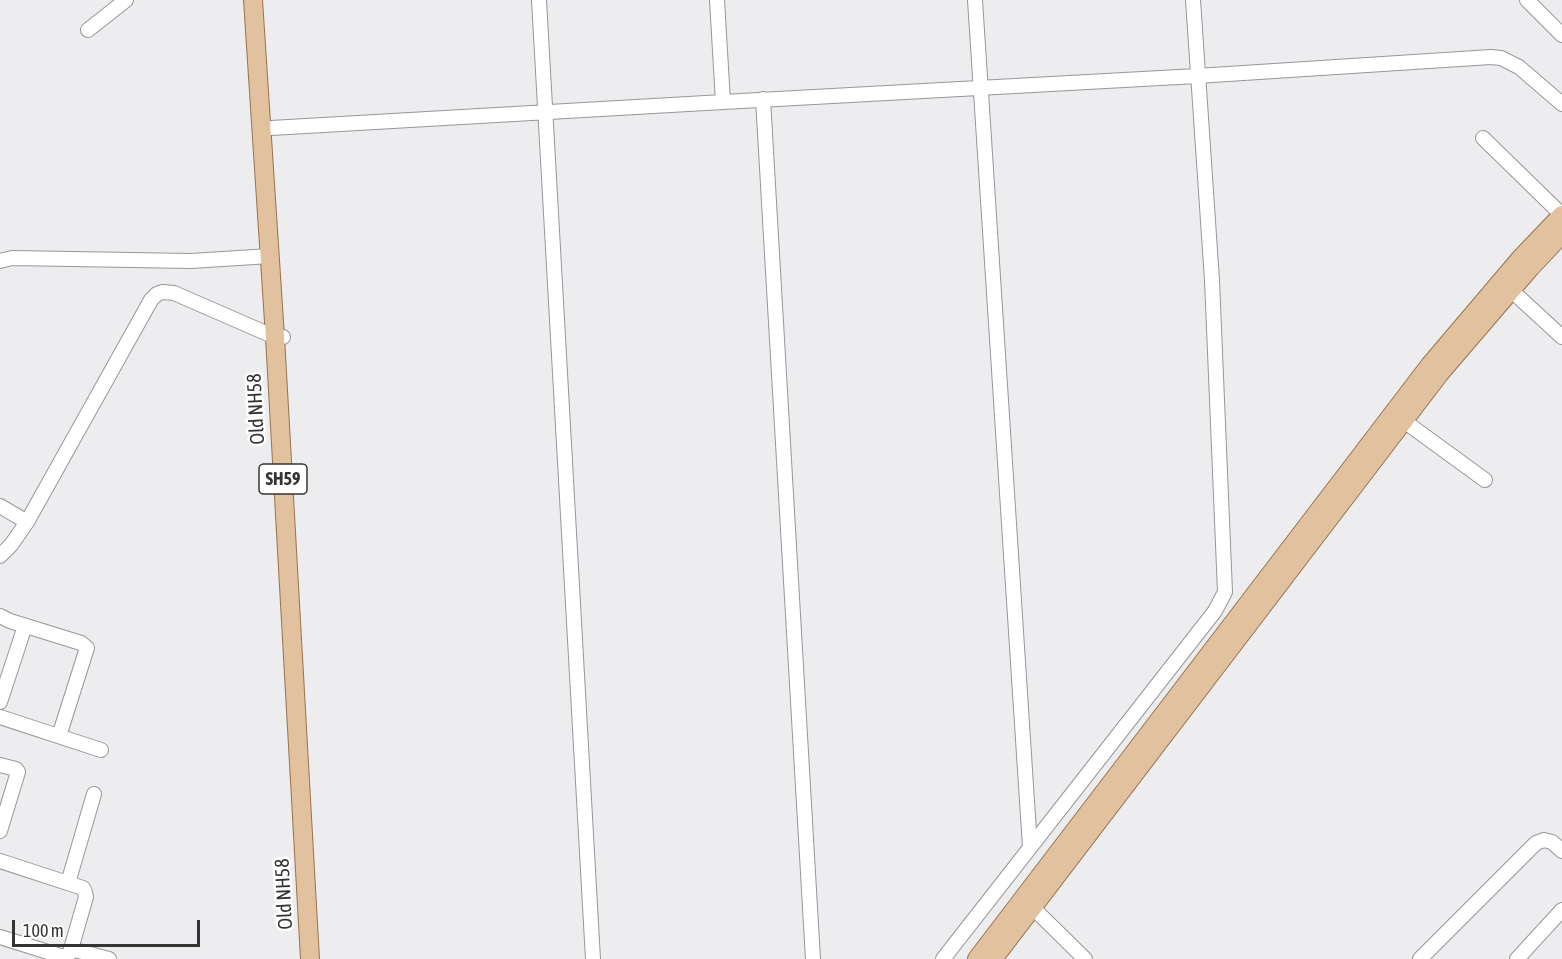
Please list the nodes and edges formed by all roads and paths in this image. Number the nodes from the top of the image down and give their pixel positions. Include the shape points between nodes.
1 (126, 0) edge
2 (253, 0) edge
3 (262, 0) edge
4 (539, 0) edge
5 (717, 0) edge
6 (975, 0) edge
7 (1193, 0) edge
8 (1527, 0) edge
9 (88, 30) dead end
10 (1562, 35) edge
11 (1197, 76) junction
12 (981, 88) junction
13 (763, 99) junction
14 (723, 102) junction
15 (1562, 104) edge
16 (545, 113) junction
17 (271, 128) junction
18 (1483, 138) dead end
19 (1562, 215) edge
20 (1562, 234) edge
21 (270, 256) junction
22 (0, 261) edge
23 (1511, 290) junction
24 (279, 337) junction
25 (1562, 337) edge
26 (1404, 421) junction
27 (1485, 480) dead end
28 (0, 506) edge
29 (27, 522) junction
30 (0, 556) edge
31 (0, 616) edge
32 (25, 626) junction
33 (0, 702) edge
34 (0, 717) edge
35 (59, 736) junction
36 (101, 750) dead end
37 (0, 765) edge
38 (94, 794) dead end
39 (0, 831) edge
40 (1030, 847) junction
41 (1562, 851) edge
42 (0, 861) edge
43 (68, 883) junction
44 (1028, 903) junction
45 (1562, 910) edge
46 (0, 937) edge
47 (68, 955) edge
48 (108, 959) edge
49 (310, 959) edge
50 (319, 959) edge
51 (593, 959) edge
52 (813, 959) edge
53 (943, 959) edge
54 (977, 959) edge
55 (993, 959) edge
56 (1085, 959) edge
57 (1420, 959) edge
58 (1517, 959) edge

1 - 9 street
2 - 21 main road, Old NH58 / SH59
3 - 17 main road, Old NH58 / SH59
4 - 16 street
5 - 14 street
6 - 12 street
7 - 11 street
8 - 10 street
11 - 12 street
11 - 15 street via 1491,57 1519,66
11 - 40 street via 1212,280 1225,592 1215,611
12 - 13 street
12 - 40 street
13 - 14 street
13 - 52 street
14 - 16 street
16 - 17 street
16 - 51 street
17 - 24 main road, Old NH58 / SH59
18 - 19 street
19 - 44 main road via 1430,365
20 - 23 main road
21 - 22 street via 190,261
21 - 24 main road, Old NH58 / SH59
23 - 25 street
23 - 26 main road
24 - 29 street via 174,293 157,294
24 - 49 main road, Old NH58 / SH59
24 - 50 main road, Old NH58 / SH59
26 - 27 street
26 - 44 main road
28 - 29 street
29 - 30 street
31 - 32 street
32 - 33 street
32 - 35 street via 87,648
34 - 35 street
35 - 36 street
37 - 39 street via 18,772
38 - 43 street
40 - 53 street
41 - 57 street via 1552,842 1536,843
42 - 43 street
43 - 47 street via 86,892
44 - 54 main road
44 - 55 main road
44 - 56 street
45 - 58 street
46 - 47 street
47 - 48 street

